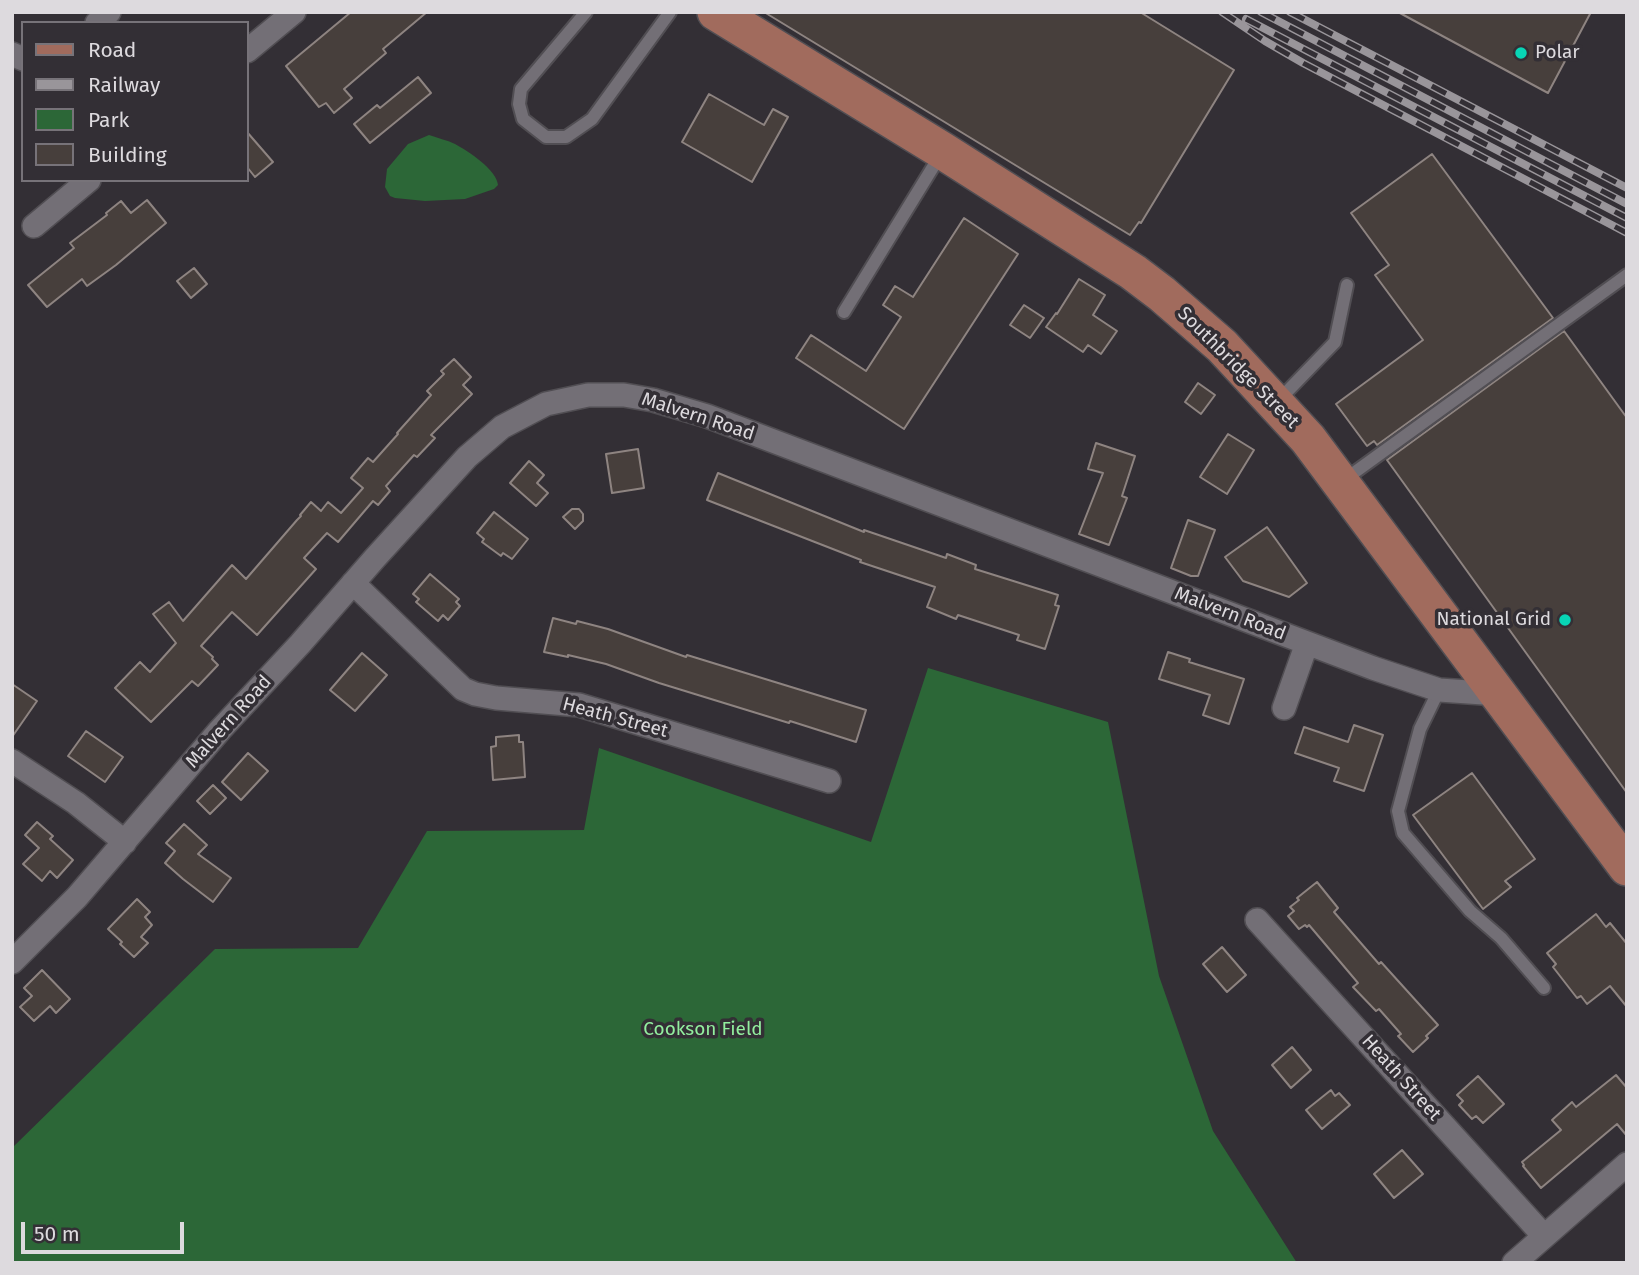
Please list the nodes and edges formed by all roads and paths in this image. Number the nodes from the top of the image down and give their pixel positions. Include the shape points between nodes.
1 (294, 12) edge
2 (586, 12) edge
3 (670, 12) edge
4 (716, 12) edge
5 (248, 50) edge
6 (943, 151) junction
7 (87, 182) edge
8 (34, 226) dead end
9 (1627, 275) edge
10 (1346, 285) dead end
11 (844, 312) dead end
12 (1276, 403) junction
13 (1341, 482) junction
14 (353, 583) junction
15 (1307, 643) junction
16 (1439, 690) junction
17 (1498, 694) junction
18 (1284, 708) dead end
19 (12, 761) edge
20 (830, 781) dead end
21 (125, 842) junction
22 (1627, 867) edge
23 (1257, 920) dead end
24 (12, 962) edge
25 (1544, 988) dead end
26 (1627, 1164) edge
27 (1544, 1236) junction
28 (1514, 1263) edge

1 - 5 street
2 - 3 lane via 521,89 523,119 546,137 566,137 592,119
4 - 6 main road, Southbridge Street
6 - 11 lane
6 - 12 main road, Southbridge Street via 1163,294 1222,346
7 - 8 street
9 - 13 lane
10 - 12 lane via 1335,342
12 - 13 main road, Southbridge Street
13 - 17 main road, Southbridge Street
14 - 15 street, Malvern Road via 467,457 502,426 546,404 588,395 624,395 707,416
14 - 20 street, Heath Street via 463,689 475,694 579,705
14 - 21 street, Malvern Road
15 - 16 street, Malvern Road
15 - 18 street
16 - 17 street, Malvern Road
16 - 25 lane via 1420,729 1398,811 1403,833
17 - 22 main road, Southbridge Street
19 - 21 street
21 - 24 street, Malvern Road
23 - 27 street, Heath Street
26 - 27 street
27 - 28 street

